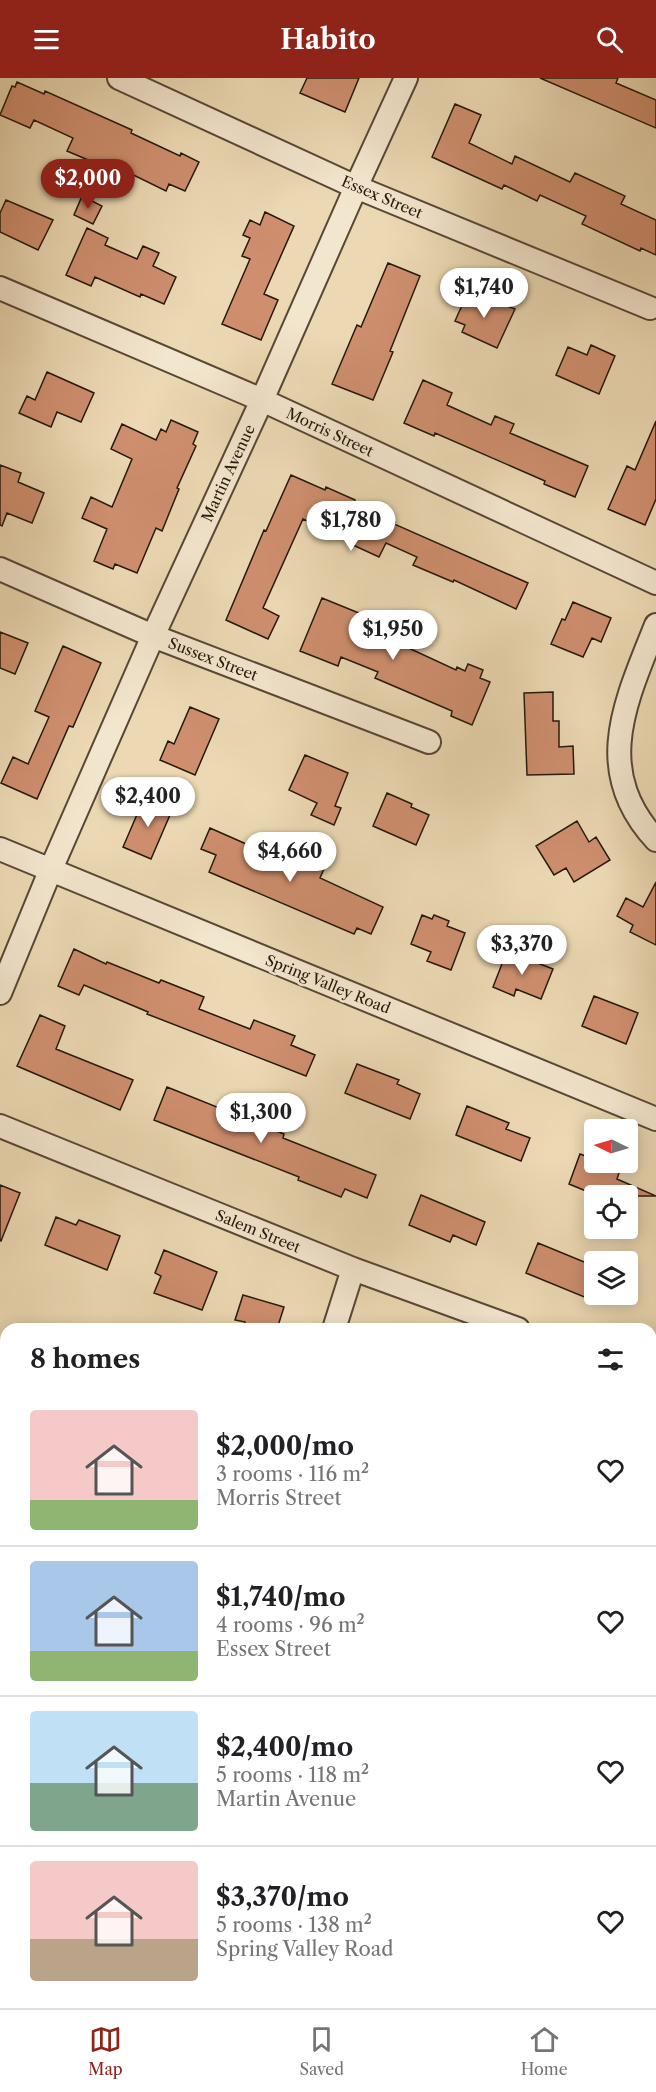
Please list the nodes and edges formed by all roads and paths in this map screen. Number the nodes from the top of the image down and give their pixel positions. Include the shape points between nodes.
1 (119, 78) edge
2 (406, 78) edge
3 (356, 187) junction
4 (0, 288) edge
5 (650, 308) dead end
6 (262, 400) junction
7 (0, 569) edge
8 (656, 583) edge
9 (656, 625) edge
10 (153, 636) junction
11 (429, 742) dead end
12 (656, 840) edge
13 (0, 849) edge
14 (51, 869) junction
15 (0, 993) edge
16 (656, 1119) edge
17 (0, 1126) edge
18 (353, 1269) junction
19 (336, 1323) edge
20 (502, 1323) edge

1 - 3 street, Essex Street
2 - 3 street, Martin Avenue
3 - 5 street, Essex Street
3 - 6 street, Martin Avenue
4 - 6 street, Morris Street
6 - 8 street, Morris Street
6 - 10 street, Martin Avenue
7 - 10 street, Sussex Street
9 - 12 street via 629,693 618,753 623,784
10 - 11 street, Sussex Street
10 - 14 street, Martin Avenue
13 - 14 street, Spring Valley Road
14 - 15 street, Martin Avenue
14 - 16 street, Spring Valley Road
17 - 18 street, Salem Street
18 - 19 street
18 - 20 street, Salem Street

